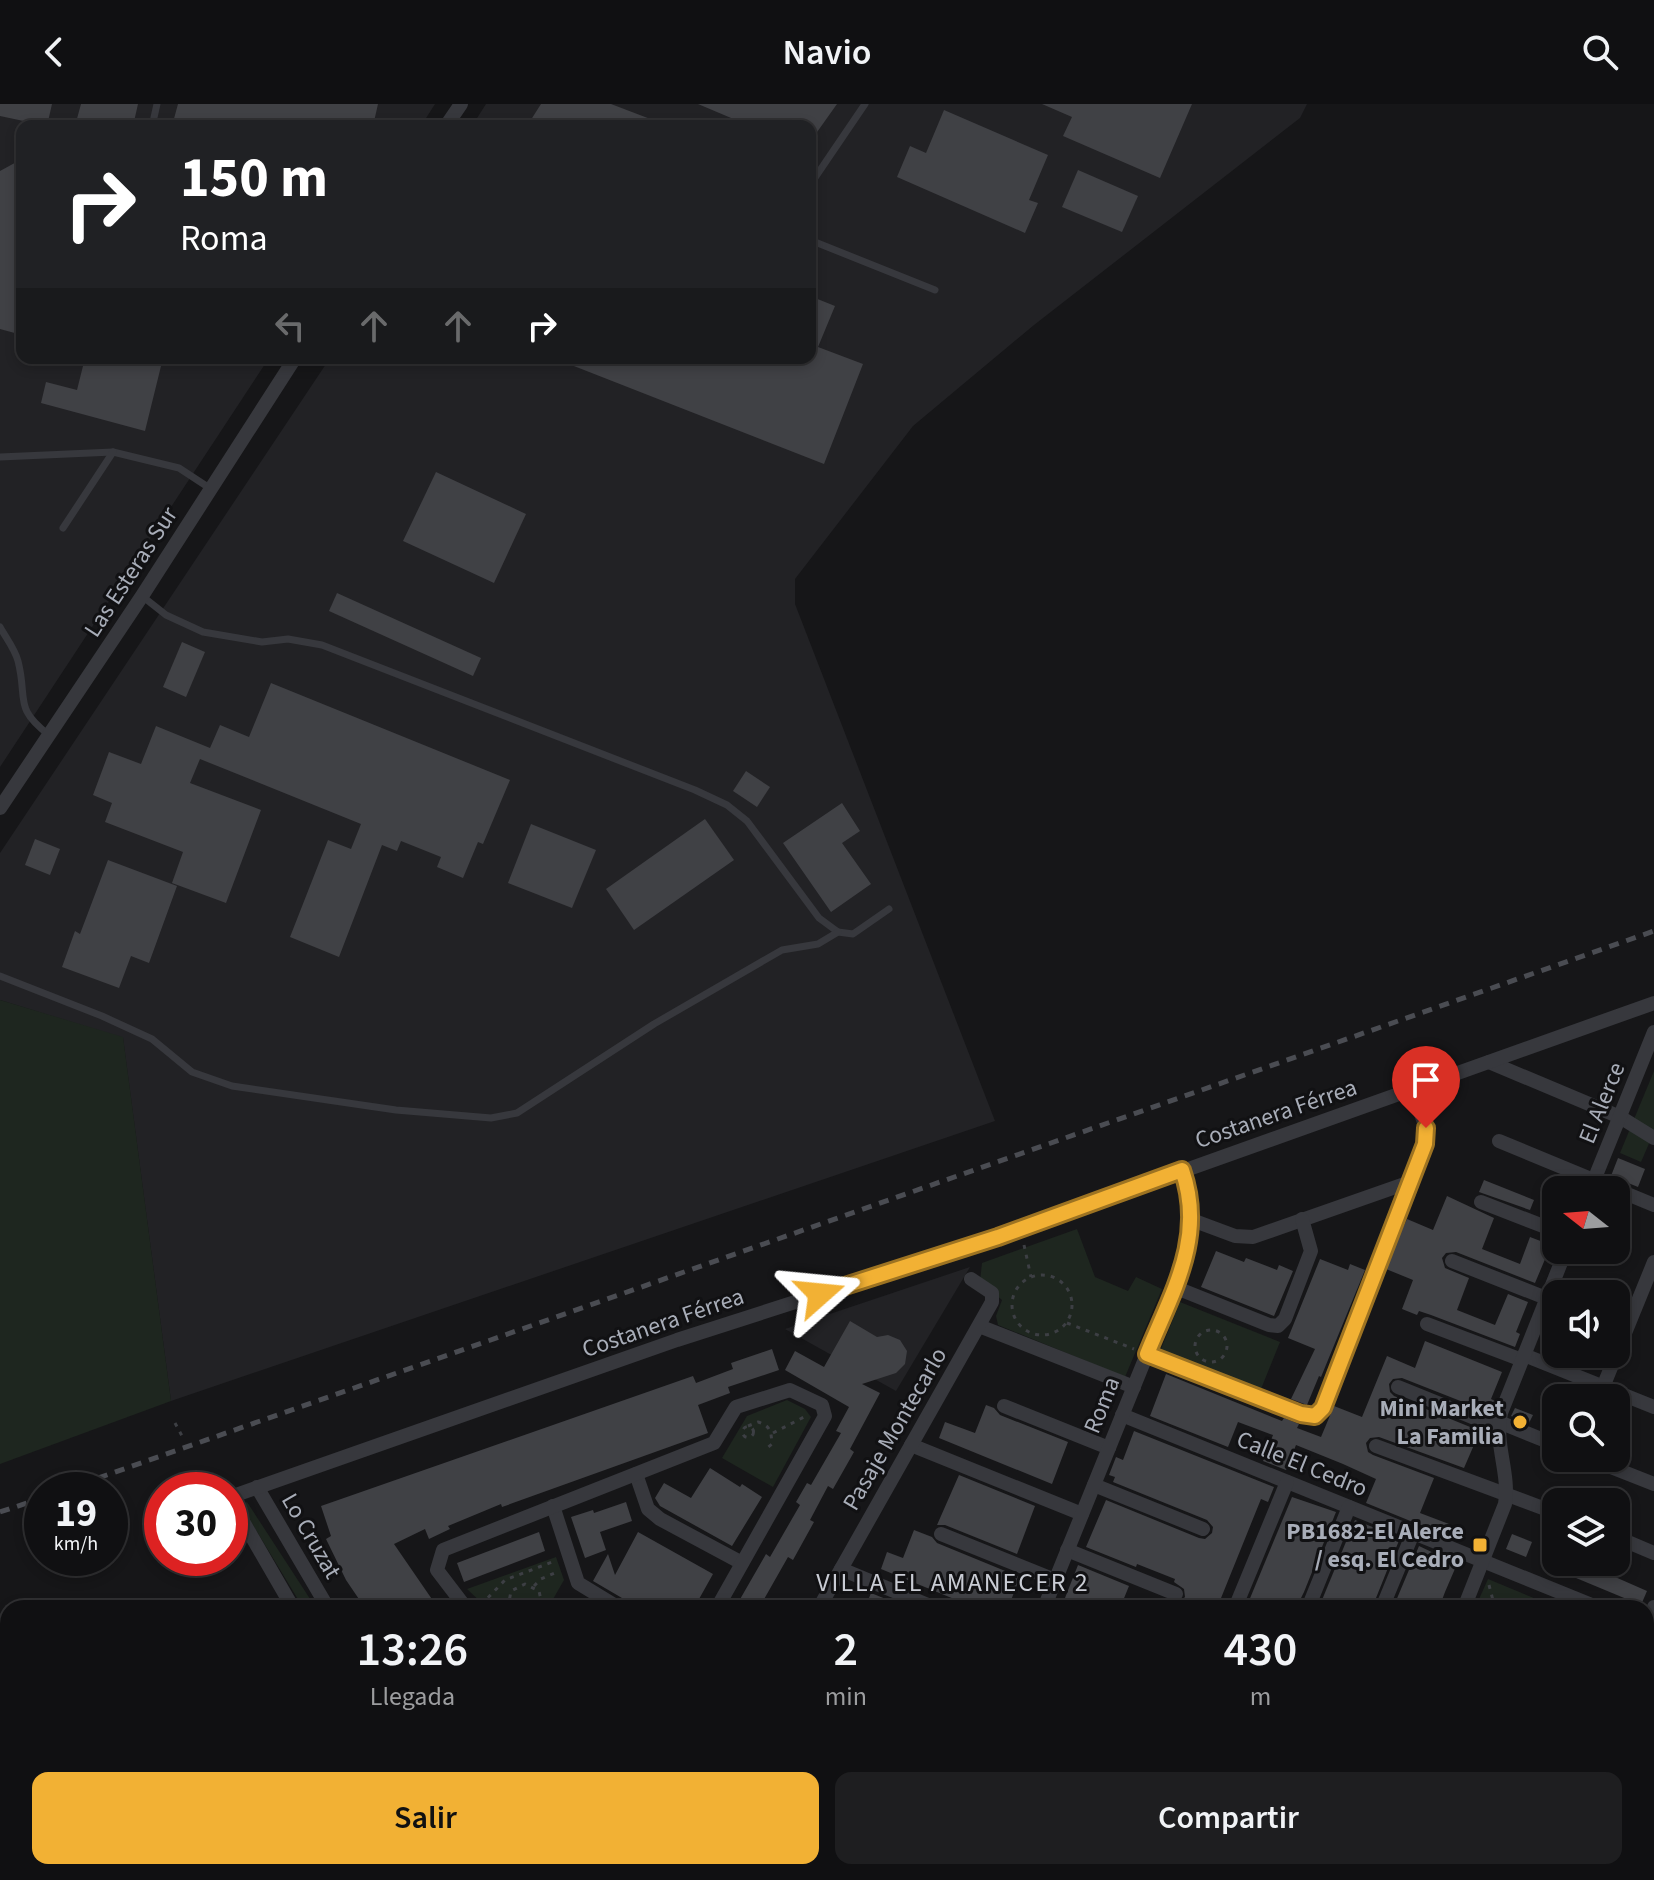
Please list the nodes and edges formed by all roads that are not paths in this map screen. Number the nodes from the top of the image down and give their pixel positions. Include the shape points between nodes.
1 (865, 104) edge
2 (816, 176) edge
3 (816, 242) edge
4 (935, 290) dead end
5 (291, 364) edge
6 (113, 452) junction
7 (0, 457) edge
8 (211, 489) junction
9 (63, 528) dead end
10 (142, 596) junction
11 (0, 627) edge
12 (49, 735) junction
13 (0, 808) edge
14 (889, 909) dead end
15 (838, 932) junction
16 (0, 976) edge
17 (1654, 1003) edge
18 (1654, 1032) edge
19 (1489, 1062) junction
20 (1647, 1069) edge
21 (1412, 1089) junction
22 (1620, 1117) junction
23 (1654, 1138) edge
24 (1499, 1141) dead end
25 (1182, 1170) junction
26 (1571, 1176) edge
27 (1596, 1176) edge
28 (1410, 1182) junction
29 (1630, 1198) edge
30 (1481, 1202) dead end
31 (1654, 1205) edge
32 (1302, 1219) junction
33 (1192, 1220) junction
34 (1542, 1226) edge
35 (1452, 1261) dead end
36 (1654, 1262) edge
37 (971, 1279) dead end
38 (1174, 1287) junction
39 (1542, 1296) edge
40 (1542, 1308) edge
41 (1427, 1324) dead end
42 (979, 1326) junction
43 (1147, 1354) junction
44 (1523, 1357) junction
45 (1595, 1384) edge
46 (1604, 1384) edge
47 (1134, 1387) junction
48 (1398, 1387) dead end
49 (1630, 1398) edge
50 (1004, 1406) dead end
51 (1654, 1407) edge
52 (1122, 1415) junction
53 (1499, 1422) junction
54 (1542, 1439) edge
55 (911, 1445) junction
56 (1376, 1446) dead end
57 (1109, 1448) junction
58 (1624, 1472) edge
59 (636, 1474) junction
60 (1287, 1482) junction
61 (1654, 1484) edge
62 (1094, 1485) junction
63 (257, 1487) junction
64 (248, 1491) edge
65 (1507, 1494) junction
66 (553, 1506) junction
67 (1349, 1507) junction
68 (1542, 1508) edge
69 (1082, 1514) junction
70 (248, 1529) edge
71 (1203, 1529) dead end
72 (1413, 1533) junction
73 (941, 1534) dead end
74 (1630, 1543) edge
75 (1067, 1550) junction
76 (1654, 1553) edge
77 (1483, 1561) junction
78 (742, 1563) junction
79 (841, 1569) junction
80 (1055, 1580) junction
81 (1176, 1594) dead end
82 (288, 1600) edge
83 (323, 1600) edge
84 (460, 1600) edge
85 (606, 1600) edge
86 (721, 1600) edge
87 (824, 1600) edge
88 (916, 1600) edge
89 (1047, 1600) edge
90 (1238, 1600) edge
91 (1311, 1600) edge
92 (1385, 1600) edge
93 (1467, 1600) edge
94 (1575, 1600) edge

1 - 2 lane
3 - 4 lane
5 - 8 street, Las Esteras Sur
6 - 7 lane
6 - 8 lane via 179,468
6 - 9 lane
8 - 10 street, Las Esteras Sur
10 - 12 street, Las Esteras Sur
10 - 15 lane via 166,615 203,632 322,645 727,805 747,821 819,918
11 - 12 lane via 17,657 26,713
12 - 13 street, Las Esteras Sur
14 - 15 lane via 853,934
15 - 16 lane via 818,944 782,950 654,1024 517,1113 491,1118 232,1086 192,1072 152,1039
17 - 19 street, Costanera Férrea
18 - 20 street, El Alerce
19 - 21 street, Costanera Férrea
19 - 22 street
20 - 22 street, El Alerce
21 - 25 street, Costanera Férrea
21 - 28 street via 1426,1136
22 - 23 street
22 - 27 street, El Alerce
24 - 26 street
25 - 33 street, Roma
25 - 63 street, Costanera Férrea
28 - 32 street
28 - 43 street via 1323,1408 1315,1416
29 - 31 street
30 - 34 street
32 - 33 street via 1247,1238
32 - 38 street via 1311,1251 1278,1326
33 - 38 street, Roma via 1190,1243
35 - 39 street
36 - 46 street
37 - 42 street, Pasaje Montecarlo via 993,1297
38 - 43 street, Roma
40 - 44 street
41 - 44 street
42 - 47 street
42 - 55 street, Pasaje Montecarlo
43 - 47 street, Roma
44 - 45 street
44 - 53 street
47 - 52 street, Roma
48 - 53 street via 1487,1423
49 - 51 street
50 - 57 street
52 - 57 street, Roma
52 - 60 street, Calle El Cedro
53 - 54 street
53 - 65 street
55 - 69 street
55 - 79 street, Pasaje Montecarlo
56 - 65 street
57 - 62 street, Roma
58 - 61 street
59 - 66 street
59 - 78 street via 648,1509
59 - 78 street via 714,1443 736,1407 790,1390 822,1405 825,1416
60 - 67 street, Calle El Cedro
60 - 90 street
62 - 69 street, Roma
62 - 71 street
63 - 64 street, Costanera Férrea
63 - 83 street, Lo Cruzat
65 - 68 street
65 - 77 street
66 - 84 street via 443,1550 437,1570
66 - 85 street via 578,1583
67 - 72 street, Calle El Cedro
67 - 91 street
69 - 75 street, Roma
70 - 82 street
72 - 77 street, Calle El Cedro
72 - 92 street
73 - 80 street
74 - 76 street
75 - 80 street, Roma
75 - 81 street
77 - 93 street
77 - 94 street, Calle El Cedro
78 - 86 street
79 - 87 street, Pasaje Montecarlo
79 - 88 street
80 - 89 street, Roma

